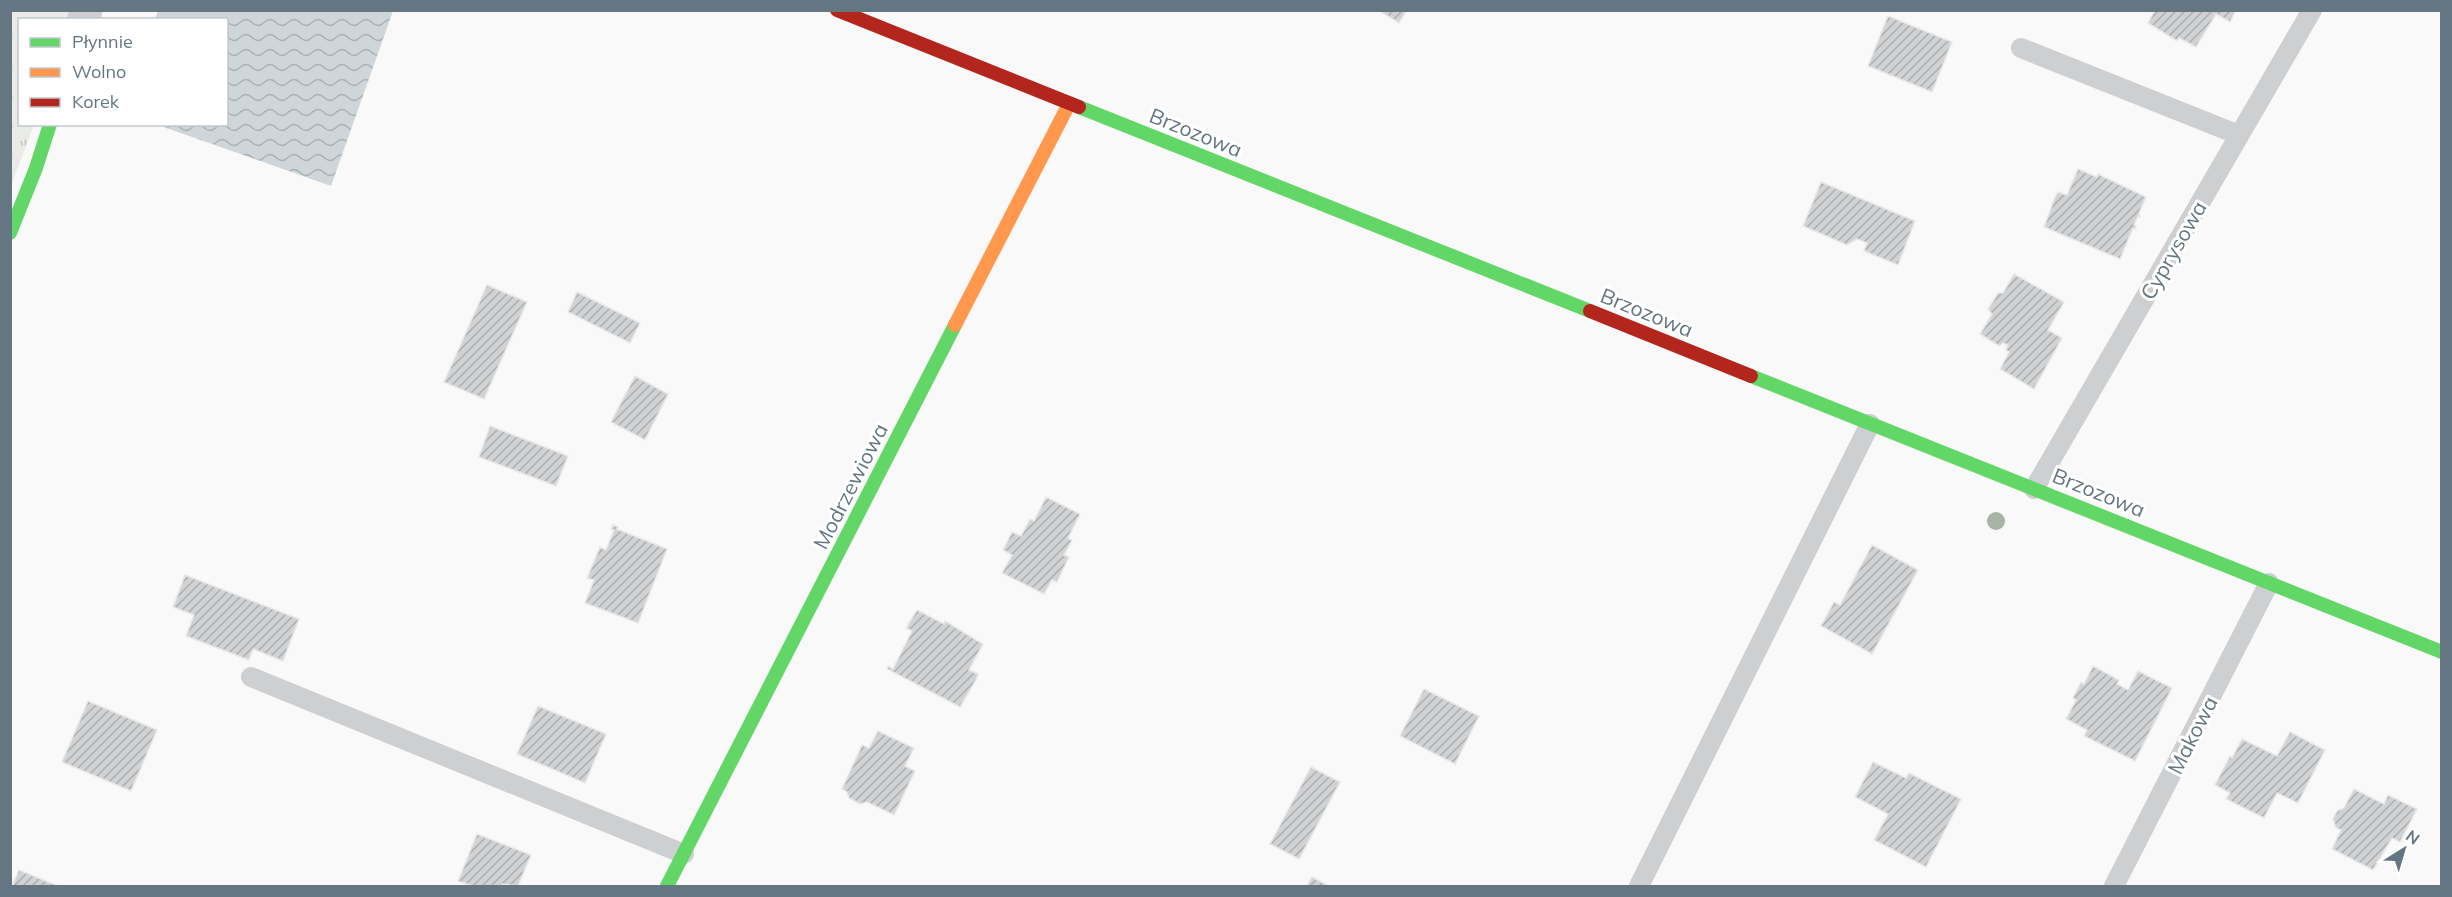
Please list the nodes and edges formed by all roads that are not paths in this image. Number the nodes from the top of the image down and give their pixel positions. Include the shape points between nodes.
1 (837, 10) edge
2 (2312, 10) edge
3 (2021, 48) dead end
4 (1069, 104) junction
5 (49, 126) edge
6 (2239, 135) junction
7 (10, 233) edge
8 (1870, 424) junction
9 (2034, 489) junction
10 (2269, 583) junction
11 (2442, 652) edge
12 (251, 677) dead end
13 (684, 854) junction
14 (667, 886) edge
15 (1639, 886) edge
16 (2115, 886) edge

1 - 4 street, Brzozowa
2 - 6 lane, Cyprysowa
3 - 6 lane
4 - 8 street, Brzozowa
4 - 13 street, Modrzewiowa
5 - 7 street
6 - 9 lane, Cyprysowa
8 - 9 street, Brzozowa
8 - 15 lane
9 - 10 street, Brzozowa
10 - 11 street, Brzozowa
10 - 16 lane, Makowa
12 - 13 lane
13 - 14 street, Modrzewiowa

